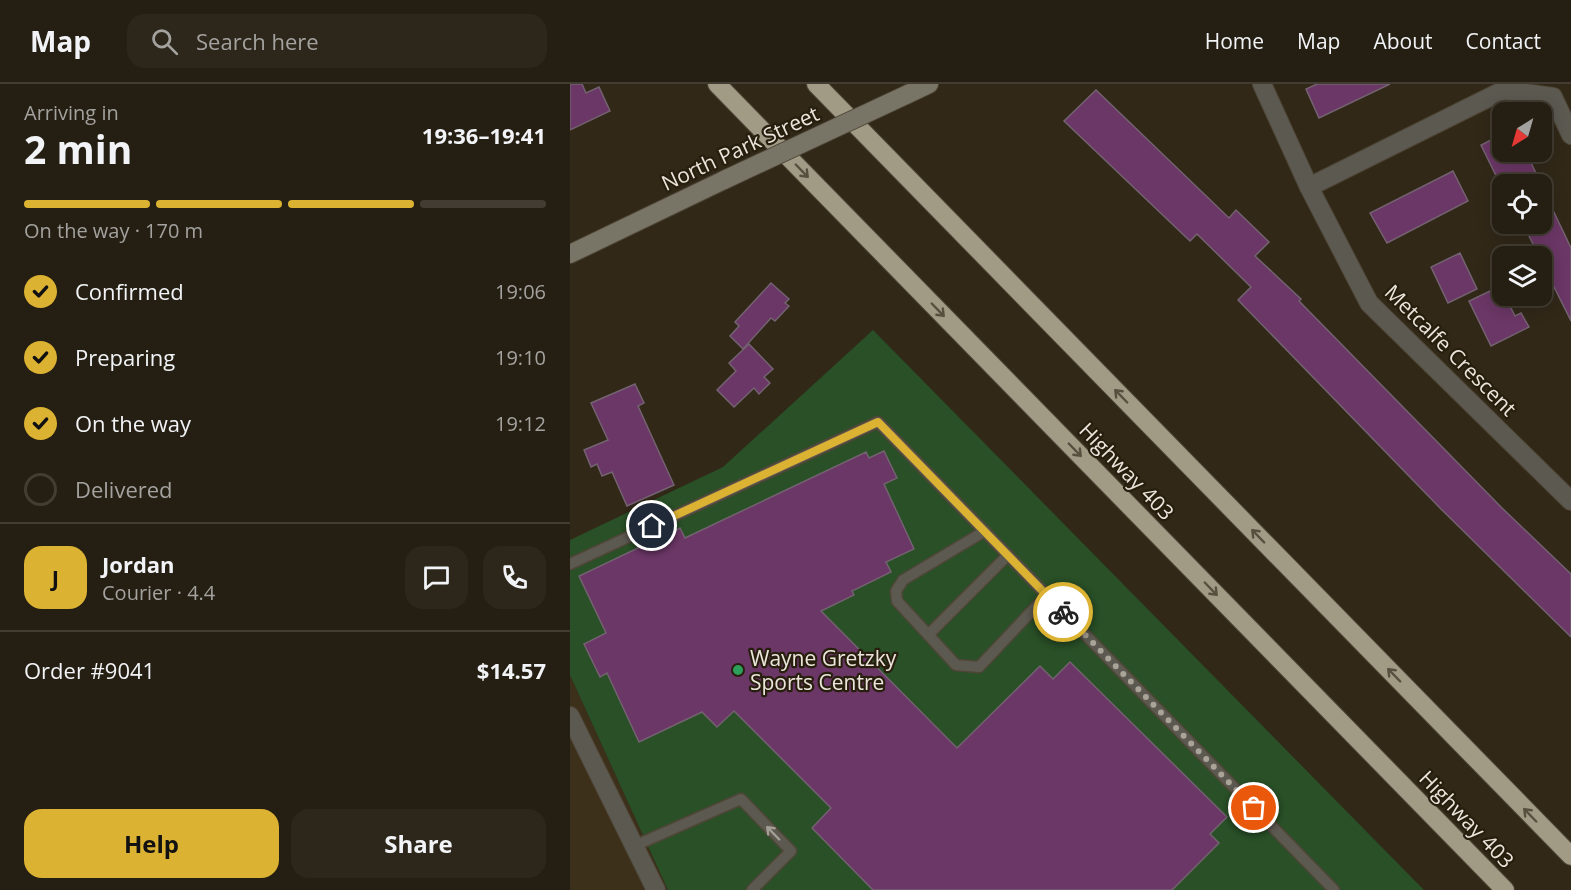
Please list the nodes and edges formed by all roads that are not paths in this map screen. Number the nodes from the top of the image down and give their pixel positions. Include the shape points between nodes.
1 (717, 84) edge
2 (816, 84) edge
3 (929, 84) edge
4 (1262, 84) edge
5 (1571, 135) edge
6 (1309, 187) junction
7 (570, 254) edge
8 (1571, 501) edge
9 (985, 531) junction
10 (1008, 555) junction
11 (570, 564) edge
12 (1047, 595) junction
13 (928, 635) junction
14 (570, 716) edge
15 (634, 846) junction
16 (1571, 856) edge
17 (656, 890) edge
18 (752, 890) edge
19 (1334, 890) edge
20 (1506, 890) edge

1 -> 20 highway, Highway 403
16 -> 2 highway
3 - 7 main road, North Park Street, bridge
4 - 6 street, Metcalfe Crescent
5 - 6 street via 1553,98 1504,90
6 - 8 street, Metcalfe Crescent via 1369,303
9 - 10 lane
9 - 11 lane via 878,422
9 - 13 lane via 903,580 896,591 897,601
10 - 12 lane
10 - 13 lane
12 - 13 lane via 979,667 956,665
12 - 19 lane
14 - 15 street
15 - 17 street
18 -> 15 lane via 791,851 741,799

